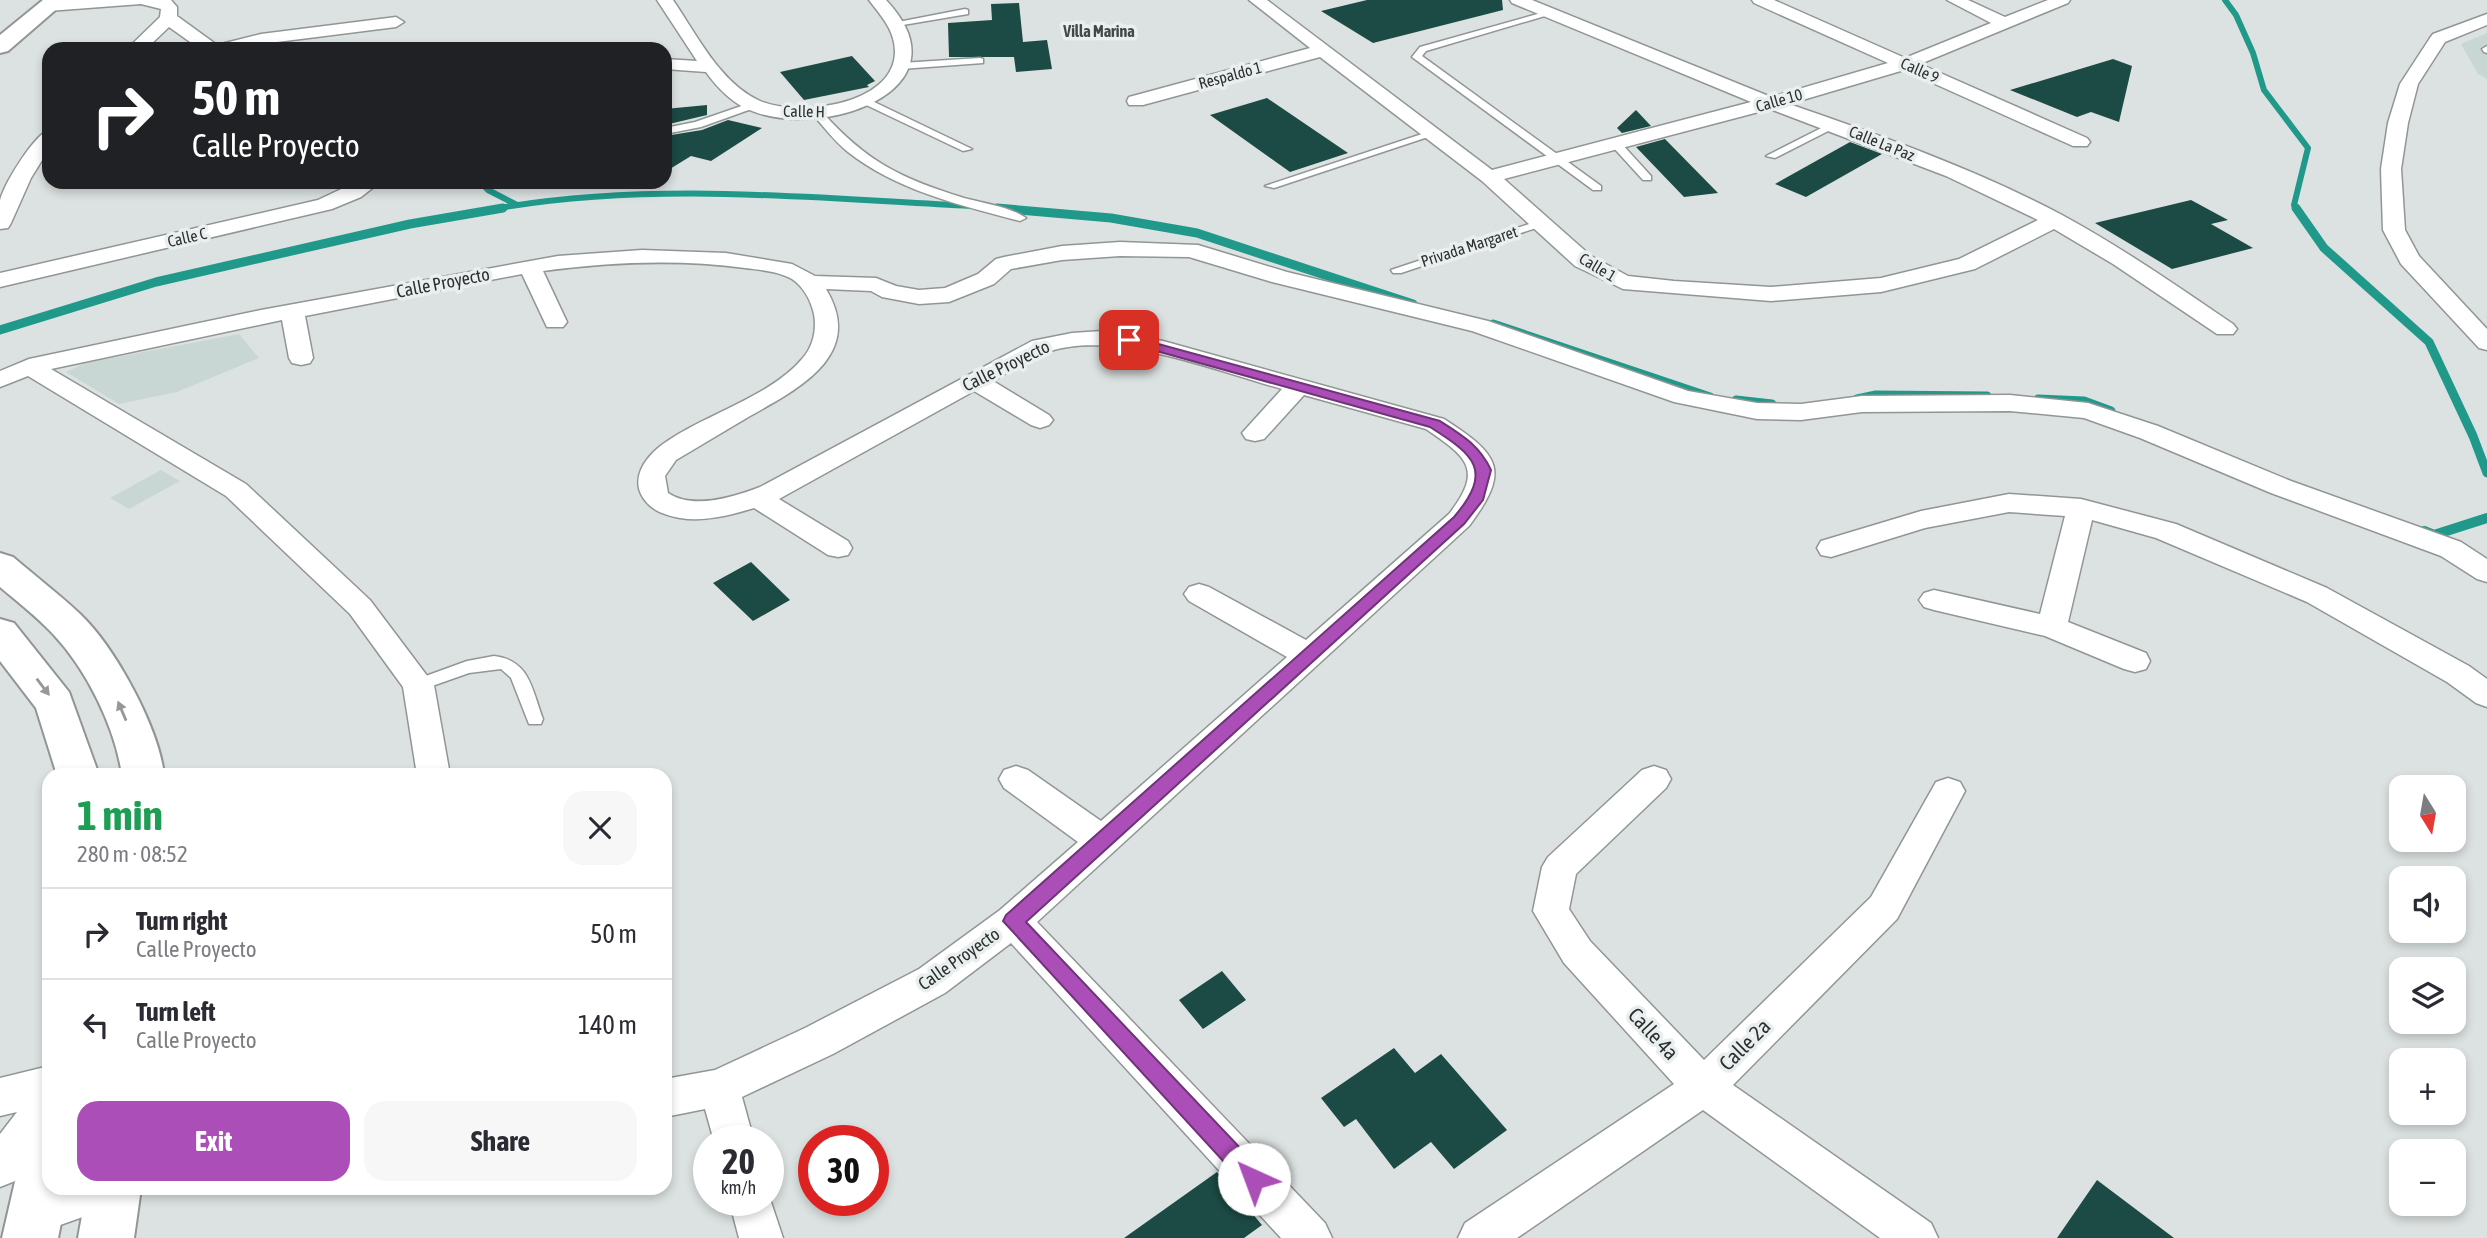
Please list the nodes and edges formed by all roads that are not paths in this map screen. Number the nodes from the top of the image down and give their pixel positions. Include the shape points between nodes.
1 (138, 0) edge
2 (144, 0) edge
3 (665, 0) edge
4 (877, 0) edge
5 (1518, 0) edge
6 (1760, 0) edge
7 (1955, 0) edge
8 (2062, 0) edge
9 (1269, 2) edge
10 (52, 3) edge
11 (965, 12) dead end
12 (1551, 13) junction
13 (168, 18) junction
14 (2487, 19) edge
15 (396, 22) dead end
16 (897, 23) junction
17 (2006, 24) junction
18 (143, 42) edge
19 (201, 42) edge
20 (249, 42) edge
21 (0, 46) edge
22 (1324, 50) junction
23 (980, 61) dead end
24 (672, 64) edge
25 (1906, 64) junction
26 (901, 66) junction
27 (712, 67) junction
28 (1136, 100) dead end
29 (865, 101) junction
30 (1771, 103) junction
31 (753, 105) junction
32 (818, 114) junction
33 (1835, 125) junction
34 (672, 130) edge
35 (1432, 134) junction
36 (2080, 142) dead end
37 (1616, 144) junction
38 (42, 145) edge
39 (967, 149) dead end
40 (1771, 156) dead end
41 (1557, 159) junction
42 (1489, 177) junction
43 (1647, 178) dead end
44 (1270, 186) dead end
45 (1597, 188) dead end
46 (360, 189) edge
47 (1020, 218) dead end
48 (2055, 220) junction
49 (0, 223) edge
50 (1541, 223) junction
51 (530, 266) junction
52 (1397, 270) dead end
53 (0, 280) edge
54 (810, 283) junction
55 (292, 311) junction
56 (555, 322) dead end
57 (2225, 329) dead end
58 (2487, 343) edge
59 (300, 358) dead end
60 (29, 366) junction
61 (0, 380) edge
62 (974, 380) junction
63 (1299, 386) junction
64 (1040, 420) dead end
65 (1255, 433) dead end
66 (757, 498) junction
67 (2081, 508) junction
68 (838, 548) dead end
69 (1831, 548) dead end
70 (0, 566) edge
71 (2487, 572) edge
72 (1199, 594) dead end
73 (1934, 600) dead end
74 (2052, 627) junction
75 (0, 634) edge
76 (1310, 656) junction
77 (2135, 661) dead end
78 (418, 685) junction
79 (2487, 695) edge
80 (535, 719) dead end
81 (76, 768) edge
82 (142, 768) edge
83 (432, 768) edge
84 (1016, 779) dead end
85 (1654, 779) dead end
86 (1948, 791) dead end
87 (1103, 841) junction
88 (1013, 921) junction
89 (1703, 1087) junction
90 (42, 1088) edge
91 (719, 1088) junction
92 (0, 1097) edge
93 (672, 1097) edge
94 (42, 1112) edge
95 (729, 1125) edge
96 (0, 1167) edge
97 (42, 1182) edge
98 (93, 1195) edge
99 (113, 1195) edge
100 (755, 1216) edge
101 (32, 1226) edge
102 (106, 1238) edge
103 (761, 1238) edge
104 (1310, 1238) edge
105 (1480, 1238) edge
106 (1916, 1238) edge

1 - 10 street
2 - 13 street via 169,7
3 - 27 street, Calle H
4 - 16 street
5 - 12 street, Calle La Paz
6 - 25 street, Calle 9
7 - 17 street
8 - 17 street, Calle 10
9 - 22 street, Calle 1
10 - 21 main road
11 - 16 lane
12 - 30 street, Calle La Paz
12 - 41 lane via 1423,49 1417,57
13 - 18 street
13 - 19 street
14 - 58 street via 2439,38 2409,84 2391,169 2394,230 2409,259
15 - 20 street
16 - 26 street via 903,42
17 - 25 street, Calle 10
22 - 28 street, Respaldo 1
22 - 35 street, Calle 1
23 - 26 lane
24 - 27 street
25 - 30 street, Calle 10
25 - 36 street, Calle 9
26 - 29 street, Calle H via 894,80
27 - 31 street, Calle H
29 - 32 street, Calle H
29 - 39 lane
30 - 33 street, Calle La Paz
30 - 37 street, Calle 10
31 - 32 street, Calle H via 785,113
31 - 34 lane
32 - 47 lane via 852,150 884,170 945,196
33 - 40 lane
33 - 48 street, Calle La Paz via 1953,172
35 - 42 street, Calle 1
35 - 44 lane
37 - 41 street, Calle 10
37 - 43 lane
38 - 49 street
41 - 42 street, Calle 10
41 - 45 lane
42 - 50 street, Calle 1
46 - 53 street, Calle C via 325,205
48 - 50 street, Calle 1 via 1967,264 1881,285 1771,294 1623,282 1583,261
48 - 57 street, Calle La Paz
50 - 52 lane, Privada Margaret
51 - 54 street, Calle Proyecto via 688,256 780,268
51 - 55 street, Calle Proyecto
51 - 56 street
54 - 66 street, Calle Proyecto via 825,314 827,334 809,367 667,454 651,475 658,500 673,508 698,510
54 - 71 street via 857,283 919,297 949,295 986,279 1004,264 1062,253 1190,250 1480,326 1683,397 1757,411 1801,412 1862,404 2010,403 2088,411 2451,550
55 - 59 street
55 - 60 street, Calle Proyecto
60 - 61 street, Calle Proyecto
60 - 78 street via 236,490 359,607
62 - 63 street, Calle Proyecto via 1040,346 1096,337 1163,348
62 - 64 street
62 - 66 street, Calle Proyecto
63 - 65 street
63 - 76 street, Calle Proyecto via 1435,424 1465,443 1484,470 1476,500 1459,520
66 - 68 street
67 - 69 street via 2009,503 1921,520
67 - 74 street
67 - 79 street via 2166,531 2317,595
82 -> 70 main road via 112,686 68,625
72 - 76 street
73 - 74 street
74 - 77 street
75 -> 81 main road via 55,703
76 - 87 street, Calle Proyecto
78 - 80 lane via 487,661 501,662 513,668
78 - 83 street
84 - 87 street
85 - 89 street, Calle 4a via 1560,867 1551,911 1577,953
86 - 89 street, Calle 2a via 1884,908
87 - 88 street, Calle Proyecto
88 - 91 street, Calle Proyecto via 932,981
88 - 104 street
89 - 105 street, Calle 2a
89 - 106 street, Calle 4a
90 - 92 street
91 - 93 street, Calle Proyecto
91 - 95 street
94 - 96 street
97 - 101 main road
98 - 101 street
99 - 102 main road
100 - 103 street

